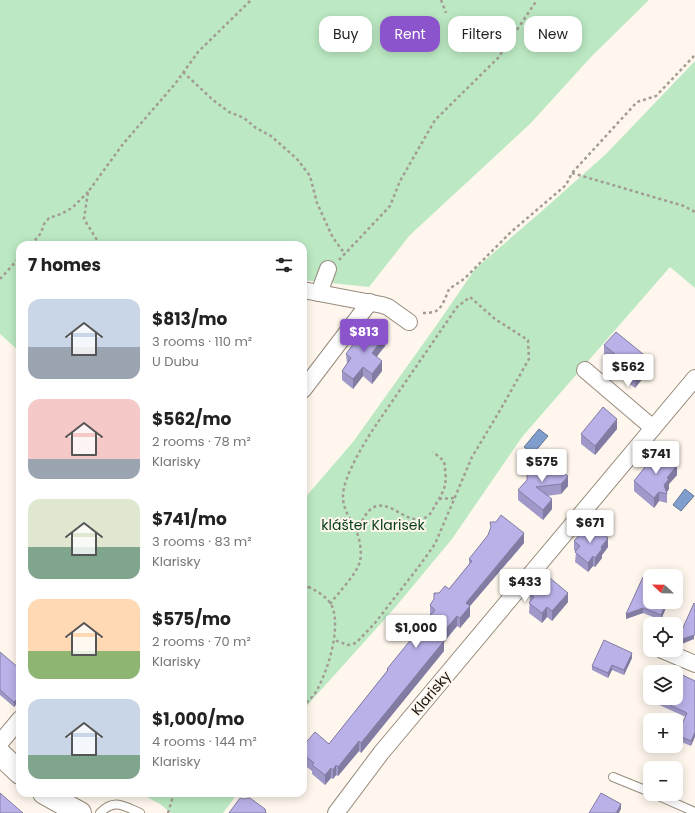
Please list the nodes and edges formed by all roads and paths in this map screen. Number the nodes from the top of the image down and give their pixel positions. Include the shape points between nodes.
1 (251, 0) edge
2 (441, 0) edge
3 (536, 0) edge
4 (446, 13) dead end
5 (695, 56) edge
6 (184, 72) junction
7 (572, 173) junction
8 (88, 192) junction
9 (695, 212) edge
10 (34, 241) edge
11 (98, 241) edge
12 (345, 254) junction
13 (16, 261) edge
14 (328, 270) joint
15 (0, 279) edge
16 (307, 291) edge
17 (319, 293) junction
18 (370, 302) junction
19 (415, 318) joint
20 (585, 370) dead end
21 (695, 378) edge
22 (307, 385) edge
23 (653, 428) junction
24 (433, 452) dead end
25 (454, 498) junction
26 (439, 499) junction
27 (357, 532) junction
28 (308, 587) edge
29 (330, 604) junction
30 (334, 640) junction
31 (678, 657) edge
32 (695, 664) edge
33 (307, 701) edge
34 (16, 724) edge
35 (0, 743) edge
36 (0, 754) edge
37 (16, 769) edge
38 (613, 777) dead end
39 (643, 789) edge
40 (51, 797) edge
41 (173, 797) edge
42 (670, 801) edge
43 (695, 812) edge
44 (80, 813) edge
45 (100, 813) edge
46 (140, 813) edge
47 (168, 813) edge
48 (336, 813) edge

1 - 6 path via 198,52
2 - 4 path
3 - 12 path via 498,58 434,120 400,181 390,206
5 - 7 path via 656,96 637,102
6 - 8 path via 123,144
6 - 12 path via 213,100 271,136 297,159 310,176 320,210 333,238
7 - 9 path via 678,204
7 - 19 path via 566,185 511,232 464,279 449,288 444,302 435,311
8 - 10 path via 72,208 49,218
8 - 11 path via 84,219
12 - 14 path via 332,270
13 - 15 path
14 - 17 street
16 - 17 street
17 - 18 street
18 - 19 street
18 - 22 street
20 - 23 street
21 - 23 street, Klarisky
23 - 48 street, Klarisky via 381,753
24 - 26 path via 444,461 447,477 446,486
25 - 26 path
25 - 27 path via 472,457 529,359 528,340 470,298 457,307 448,319 375,427 352,468 343,489 343,498 348,516
25 - 30 path via 435,544 375,623 356,643 348,645
26 - 27 path via 429,515 418,520 386,506 377,506 368,511
27 - 29 path via 360,561
28 - 29 path
29 - 30 path via 333,608
30 - 33 path via 317,690
31 - 32 street
34 - 35 street
36 - 37 street
38 - 39 lane
40 - 44 street
41 - 47 path
42 - 43 lane
45 - 46 lane via 111,805 118,804

